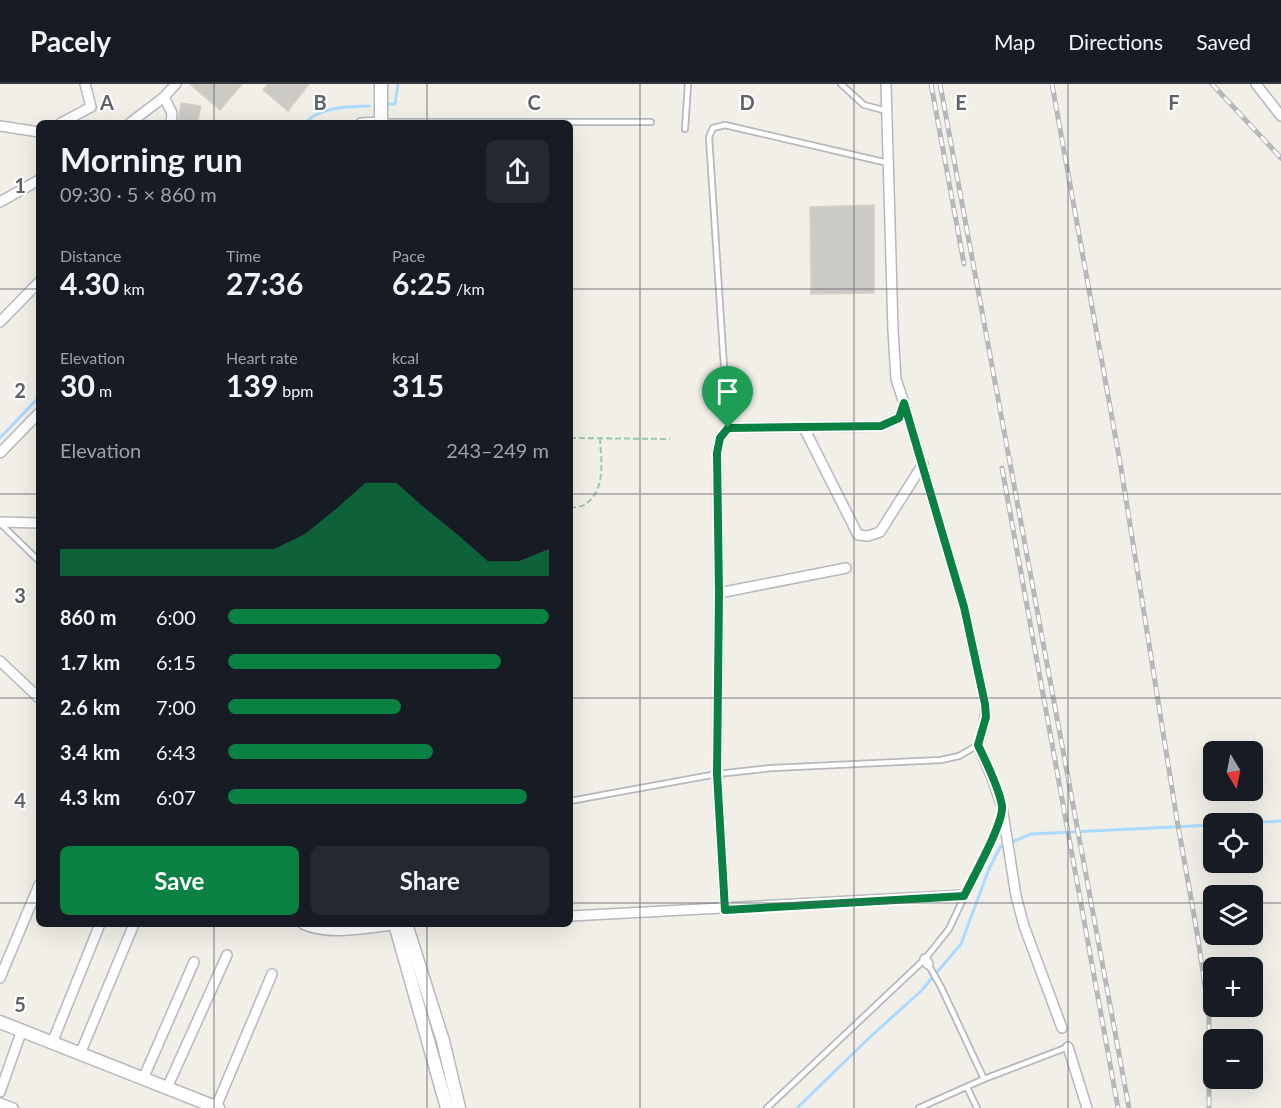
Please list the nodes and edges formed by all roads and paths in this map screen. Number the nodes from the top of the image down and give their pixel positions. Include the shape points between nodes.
1 (85, 84) edge
2 (176, 84) edge
3 (381, 84) edge
4 (688, 84) edge
5 (841, 84) edge
6 (886, 84) edge
7 (1256, 84) edge
8 (164, 97) junction
9 (887, 111) junction
10 (1281, 116) edge
11 (66, 120) edge
12 (134, 120) edge
13 (171, 120) edge
14 (381, 120) edge
15 (573, 122) edge
16 (651, 122) dead end
17 (0, 126) edge
18 (685, 129) dead end
19 (36, 132) edge
20 (888, 163) junction
21 (36, 182) edge
22 (0, 202) edge
23 (36, 285) edge
24 (0, 322) edge
25 (904, 403) junction
26 (36, 416) edge
27 (728, 428) junction
28 (804, 428) junction
29 (573, 438) edge
30 (600, 438) junction
31 (670, 439) dead end
32 (0, 453) edge
33 (922, 464) junction
34 (573, 507) edge
35 (0, 523) edge
36 (36, 524) edge
37 (36, 558) edge
38 (846, 568) dead end
39 (719, 593) junction
40 (0, 661) edge
41 (36, 695) edge
42 (978, 745) junction
43 (717, 774) junction
44 (573, 800) edge
45 (1002, 807) junction
46 (36, 892) edge
47 (964, 896) junction
48 (725, 910) junction
49 (573, 916) edge
50 (99, 927) edge
51 (133, 927) edge
52 (310, 927) edge
53 (373, 927) edge
54 (400, 927) edge
55 (400, 927) edge
56 (226, 955) dead end
57 (194, 962) dead end
58 (927, 962) junction
59 (272, 974) dead end
60 (0, 978) edge
61 (0, 1022) edge
62 (1062, 1028) dead end
63 (22, 1030) junction
64 (52, 1043) junction
65 (1068, 1047) joint
66 (80, 1054) junction
67 (143, 1078) junction
68 (984, 1079) junction
69 (967, 1087) junction
70 (166, 1088) junction
71 (0, 1092) edge
72 (0, 1102) edge
73 (13, 1108) edge
74 (217, 1108) edge
75 (447, 1108) edge
76 (459, 1108) edge
77 (767, 1108) edge
78 (919, 1108) edge
79 (976, 1108) edge
80 (1087, 1108) edge

1 - 11 street via 92,106
2 - 8 street
3 - 14 street
4 - 18 lane
5 - 9 lane via 864,105
6 - 9 street
7 - 10 street
8 - 12 street
8 - 13 street
9 - 20 street
15 - 16 lane
17 - 19 street
20 - 25 street via 892,330 896,380
20 - 27 lane via 725,125 713,129 708,137
21 - 22 street
23 - 24 street
25 - 28 street via 899,418 881,426
25 - 33 street
26 - 32 street
27 - 28 street
27 - 39 street via 720,438 717,453
28 - 33 street via 858,535 880,532
29 - 30 path
30 - 31 path
30 - 34 path via 601,478 596,492 584,505
33 - 42 street via 964,607 985,704 986,717
35 - 36 street
35 - 37 lane
38 - 39 street
39 - 43 street
40 - 41 street
42 - 43 lane via 941,760
42 - 45 street
43 - 44 lane
43 - 48 street
45 - 47 lane via 997,827
45 - 62 street via 1024,926
46 - 60 street
47 - 48 street
47 - 58 lane via 949,929
48 - 49 street
50 - 64 street
51 - 66 street
52 - 53 street
54 - 75 street
55 - 76 street via 443,1041
56 - 70 street
57 - 67 street
58 - 68 lane
58 - 77 lane
59 - 74 street
61 - 63 street
63 - 64 street
63 - 71 street
64 - 66 street
65 - 68 lane
65 - 80 street
66 - 67 street
67 - 70 street
68 - 69 lane
69 - 78 lane
69 - 79 lane
70 - 74 street
72 - 73 street

